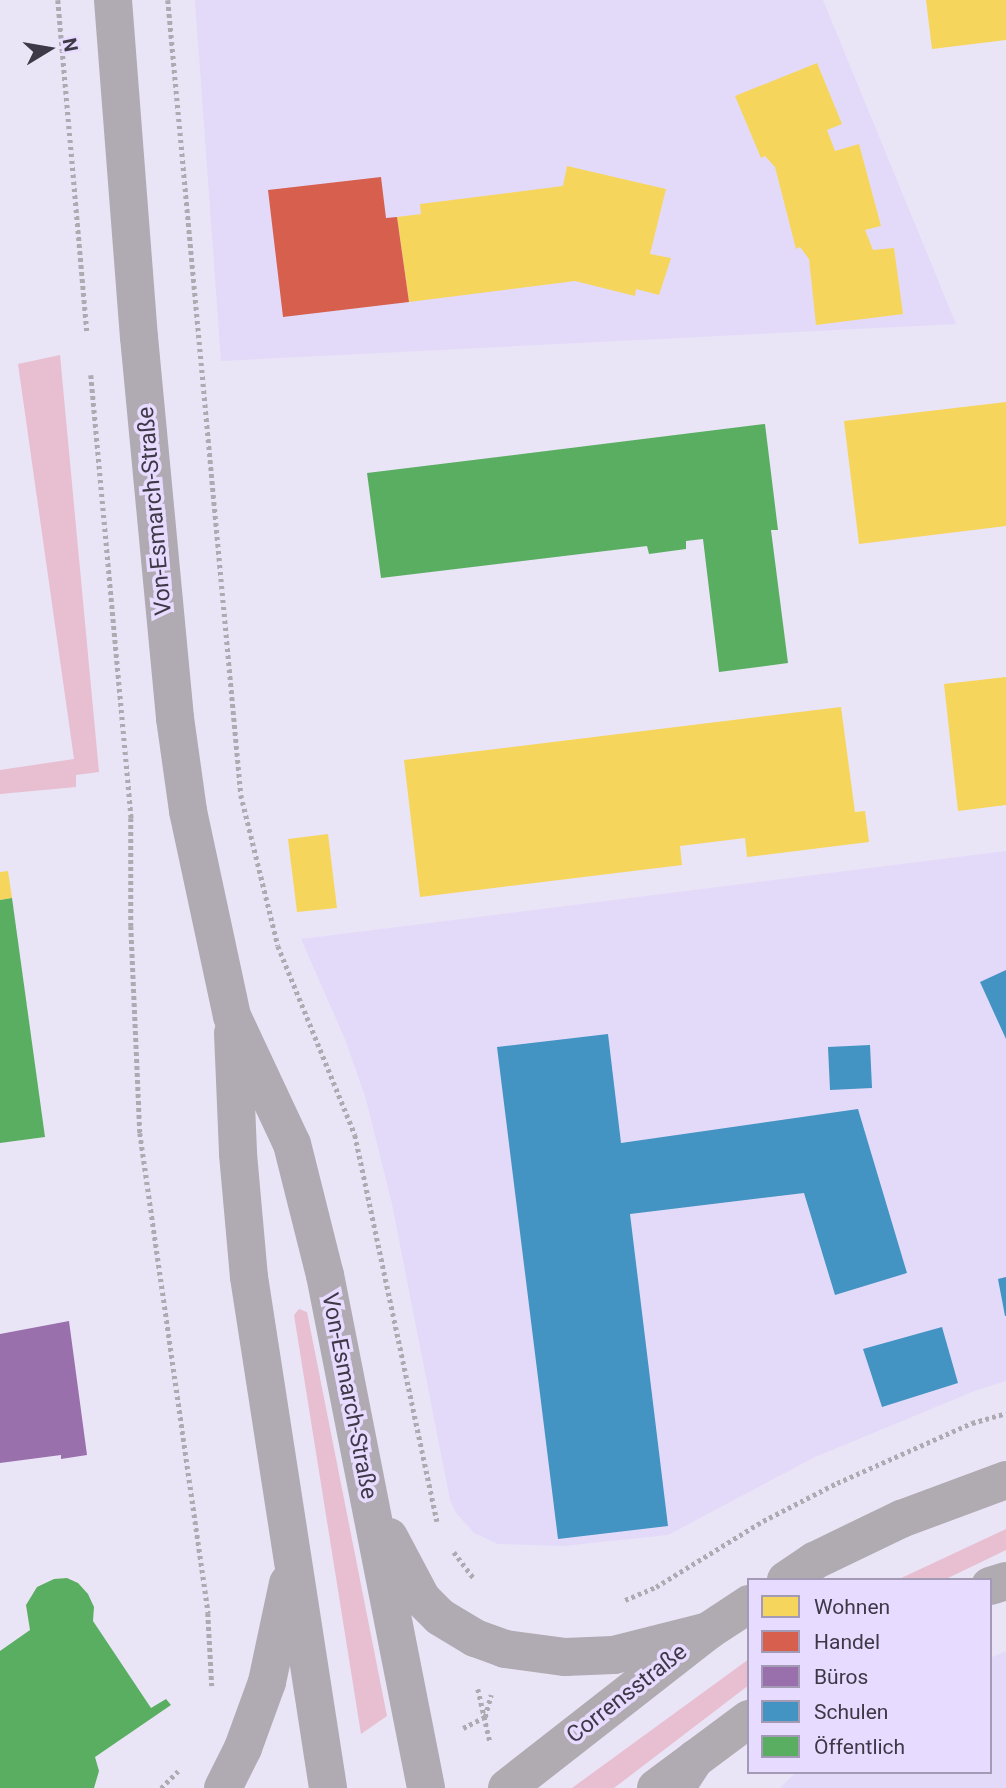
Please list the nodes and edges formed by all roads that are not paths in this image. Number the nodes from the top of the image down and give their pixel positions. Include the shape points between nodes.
1 (113, 0) edge
2 (232, 1016) junction
3 (1006, 1480) edge
4 (370, 1502) junction
5 (292, 1560) junction
6 (789, 1578) edge
7 (747, 1605) edge
8 (708, 1630) junction
9 (747, 1721) edge
10 (500, 1772) edge
11 (686, 1773) edge
12 (223, 1788) edge
13 (328, 1788) edge
14 (426, 1788) edge
15 (656, 1788) edge

1 - 2 main road, Von-Esmarch-Straße via 175,718 188,811
2 - 4 main road, Von-Esmarch-Straße via 292,1144 325,1275
2 - 5 main road, Von-Esmarch-Straße via 249,1277
3 - 6 street via 901,1519
4 - 8 main road via 422,1599 440,1617 482,1641 528,1654 590,1656
4 - 14 main road, Von-Esmarch-Straße
5 - 12 main road via 267,1682
5 - 13 main road, Von-Esmarch-Straße
7 - 8 street, Corrensstraße
8 - 10 street, Corrensstraße
9 - 11 street
11 - 15 street

